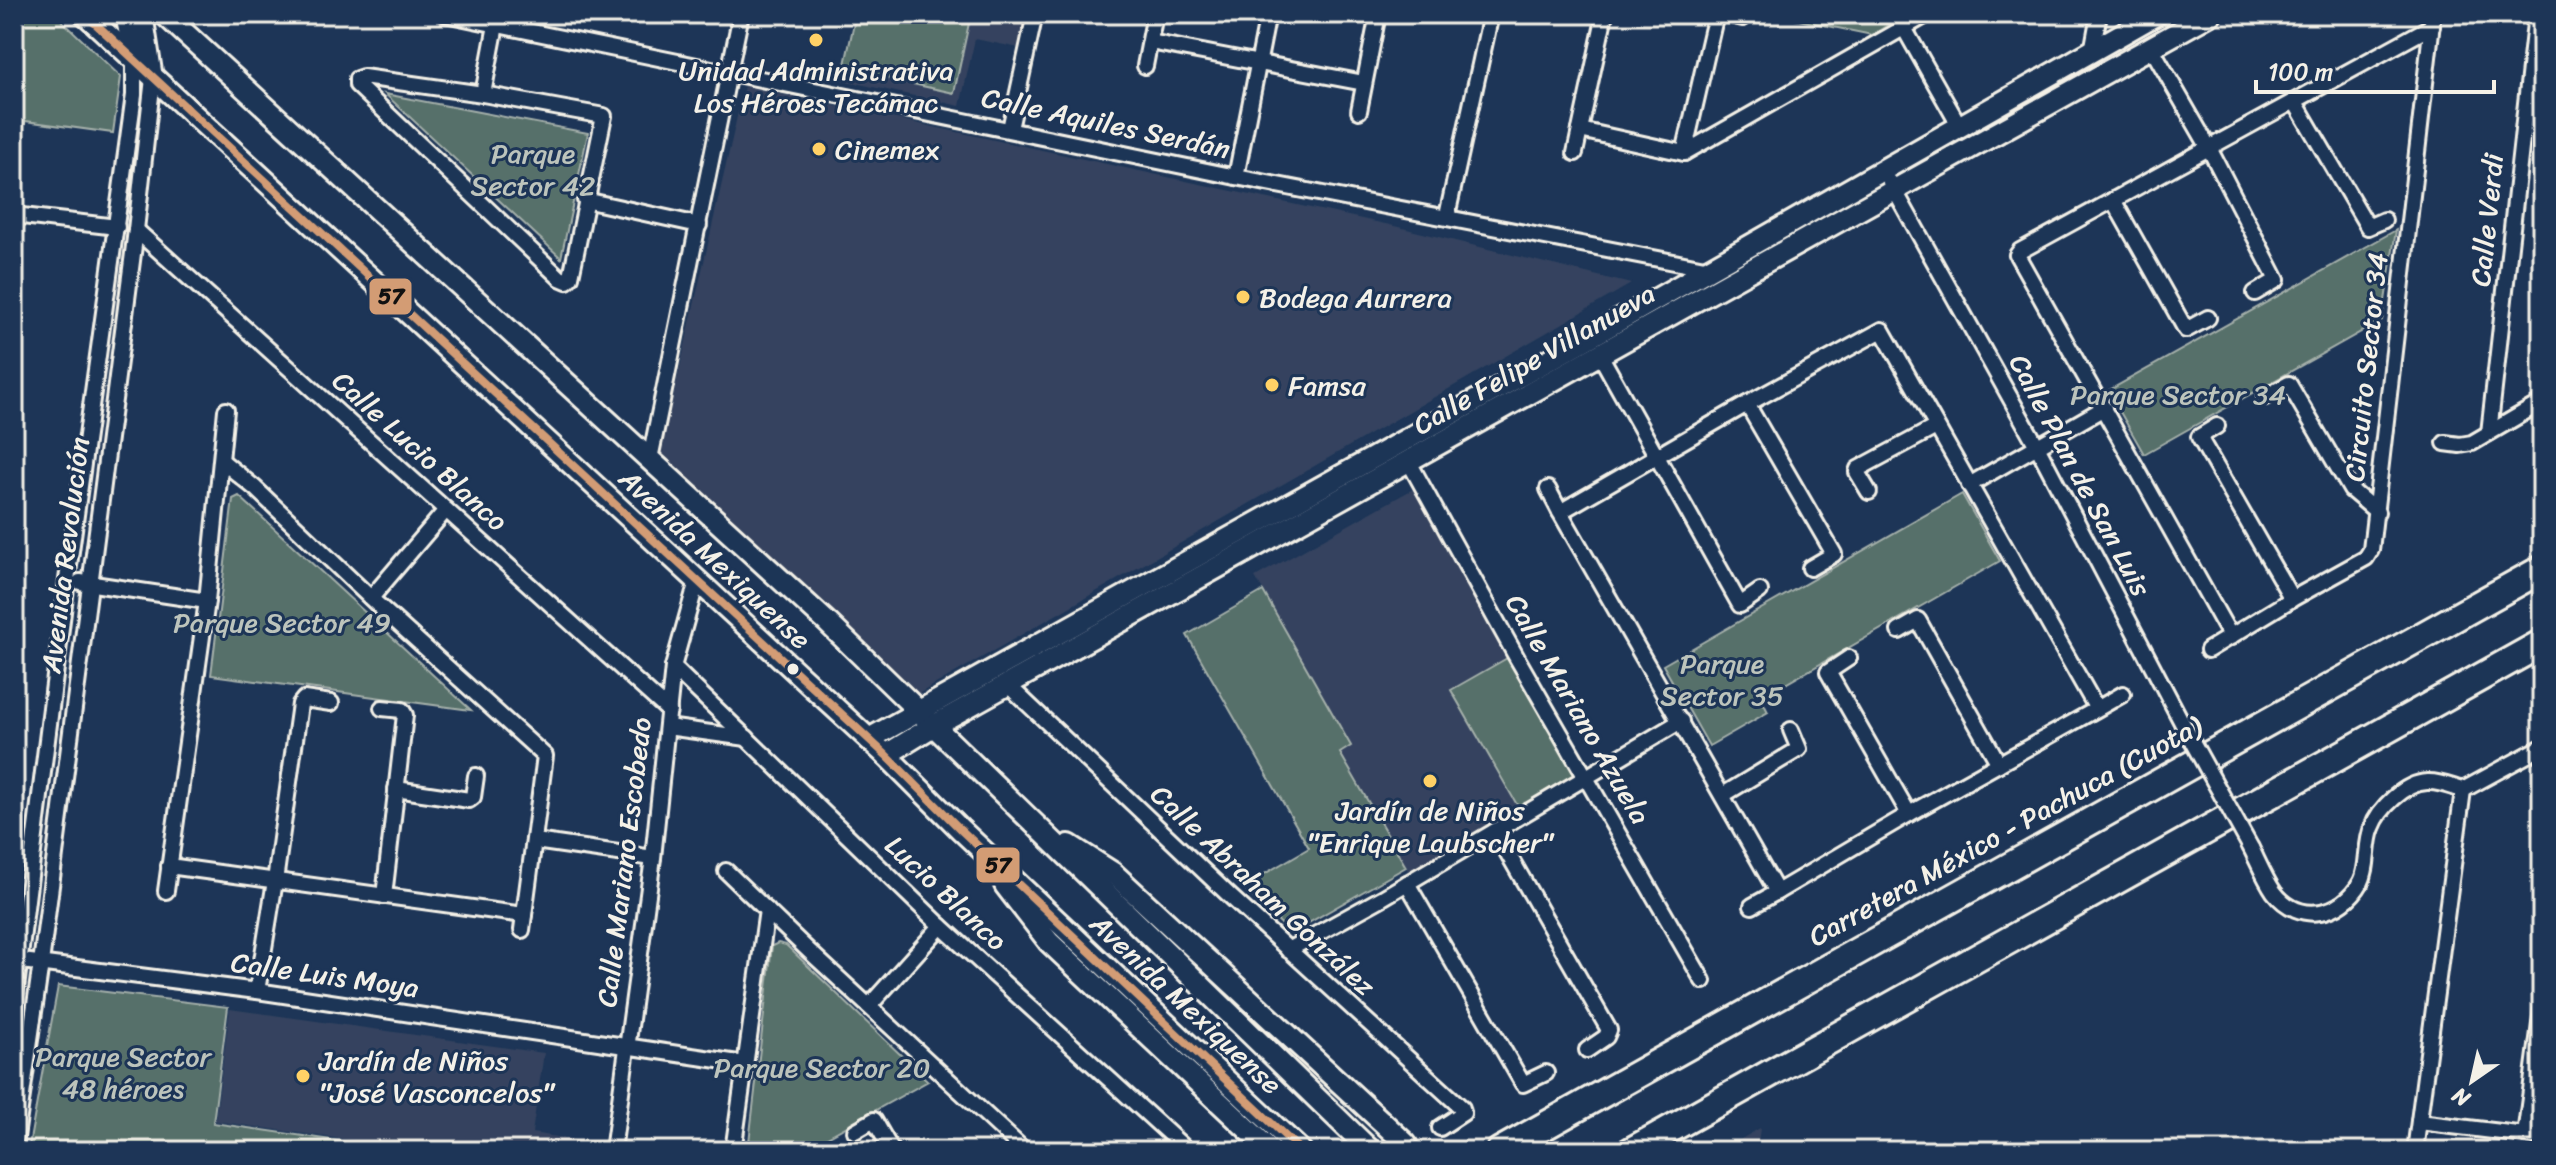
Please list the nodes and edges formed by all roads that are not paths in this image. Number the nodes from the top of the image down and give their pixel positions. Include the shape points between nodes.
1 (85, 14) edge
2 (125, 14) edge
3 (143, 14) edge
4 (164, 14) edge
5 (741, 14) edge
6 (1035, 14) edge
7 (1155, 14) edge
8 (1268, 14) edge
9 (1378, 14) edge
10 (1491, 14) edge
11 (1605, 14) edge
12 (1716, 14) edge
13 (1726, 14) edge
14 (1928, 14) edge
15 (2099, 14) edge
16 (2157, 14) edge
17 (2211, 14) edge
18 (2536, 14) edge
19 (450, 15) edge
20 (1743, 18) dead end
21 (2433, 20) edge
22 (496, 25) junction
23 (1904, 28) junction
24 (1150, 42) junction
25 (2151, 47) junction
26 (2092, 52) junction
27 (134, 60) junction
28 (1258, 63) junction
29 (1145, 66) dead end
30 (730, 73) junction
31 (153, 78) junction
32 (1364, 83) junction
33 (2535, 87) edge
34 (483, 94) junction
35 (2295, 102) junction
36 (1359, 111) dead end
37 (1960, 127) junction
38 (1010, 129) junction
39 (1580, 130) junction
40 (2209, 148) junction
41 (1575, 153) dead end
42 (1684, 153) junction
43 (1883, 170) junction
44 (1236, 177) junction
45 (1893, 190) junction
46 (585, 200) junction
47 (2113, 200) junction
48 (14, 215) edge
49 (1447, 216) junction
50 (2384, 220) dead end
51 (699, 225) junction
52 (117, 227) junction
53 (136, 230) junction
54 (1710, 269) junction
55 (2255, 293) dead end
56 (2208, 318) dead end
57 (1617, 332) junction
58 (1599, 353) junction
59 (2265, 397) dead end
60 (2542, 402) edge
61 (1747, 404) junction
62 (2104, 408) junction
63 (226, 410) dead end
64 (2217, 426) dead end
65 (1936, 427) junction
66 (2489, 433) junction
67 (2445, 443) dead end
68 (2037, 446) junction
69 (1656, 456) junction
70 (650, 459) junction
71 (222, 461) junction
72 (1409, 462) junction
73 (1969, 485) junction
74 (1548, 489) dead end
75 (1869, 492) dead end
76 (446, 510) junction
77 (1560, 512) junction
78 (2377, 512) junction
79 (1810, 568) dead end
80 (2542, 569) edge
81 (67, 580) junction
82 (697, 581) junction
83 (89, 583) junction
84 (1760, 591) dead end
85 (371, 598) junction
86 (2292, 599) junction
87 (207, 601) junction
88 (1899, 631) dead end
89 (2231, 637) junction
90 (2542, 643) edge
91 (2208, 650) dead end
92 (1849, 658) dead end
93 (673, 667) junction
94 (1008, 685) junction
95 (2123, 694) dead end
96 (331, 703) dead end
97 (382, 708) dead end
98 (2097, 709) junction
99 (918, 710) junction
100 (669, 711) junction
101 (1681, 721) junction
102 (935, 725) junction
103 (667, 727) junction
104 (1791, 730) dead end
105 (747, 738) junction
106 (869, 739) junction
107 (2542, 747) edge
108 (886, 755) junction
109 (1999, 764) junction
110 (476, 776) dead end
111 (1587, 777) junction
112 (396, 789) junction
113 (2463, 790) junction
114 (1723, 795) junction
115 (1909, 814) junction
116 (1035, 824) junction
117 (960, 829) junction
118 (1495, 831) junction
119 (535, 841) junction
120 (653, 858) junction
121 (169, 866) junction
122 (726, 871) dead end
123 (275, 881) junction
124 (1407, 883) junction
125 (166, 891) dead end
126 (1777, 892) junction
127 (384, 896) junction
128 (1752, 906) dead end
129 (767, 910) junction
130 (941, 926) junction
131 (1288, 950) junction
132 (17, 960) edge
133 (41, 963) junction
134 (1703, 981) dead end
135 (257, 991) junction
136 (14, 1004) edge
137 (869, 1006) junction
138 (2542, 1009) edge
139 (628, 1045) junction
140 (1587, 1050) dead end
141 (745, 1064) junction
142 (1546, 1073) dead end
143 (2419, 1122) junction
144 (1440, 1128) dead end
145 (855, 1131) dead end
146 (2525, 1135) junction
147 (2542, 1137) edge
148 (14, 1151) edge
149 (613, 1151) edge
150 (733, 1151) edge
151 (892, 1151) edge
152 (1025, 1151) edge
153 (1188, 1151) edge
154 (1271, 1151) edge
155 (1301, 1151) edge
156 (1371, 1151) edge
157 (1407, 1151) edge
158 (1500, 1151) edge
159 (1631, 1151) edge
160 (2415, 1151) edge

1 - 27 main road, Avenida Mexiquense
2 - 27 street, Avenida Revolución
3 - 31 street, Avenida Revolución
4 - 70 main road, Avenida Mexiquense
5 - 30 street
6 - 38 street
7 - 24 street
8 - 28 street
9 - 32 street
10 - 49 street
11 - 39 street
12 - 42 street
13 - 20 street
14 - 23 street
15 - 26 street
16 - 26 main road, Calle Felipe Villanueva
17 - 25 main road, Calle Felipe Villanueva
18 - 33 street, Calle Verdi
19 - 22 street, Calle Aquiles Serdán
21 - 35 street, Circuito Sector 34
21 - 78 street, Circuito Sector 34
22 - 30 street, Calle Aquiles Serdán
22 - 34 street
23 - 37 street
23 - 42 street
24 - 28 street
24 - 29 street
25 - 40 street
25 - 45 main road, Calle Felipe Villanueva
26 - 37 main road, Calle Felipe Villanueva
27 - 31 main road, Avenida Mexiquense
27 - 52 street, Avenida Revolución
28 - 32 street
28 - 44 street
30 - 38 street, Calle Aquiles Serdán
30 - 51 street
31 - 53 street, Avenida Revolución
31 - 82 main road, Avenida Mexiquense
32 - 36 street
33 - 66 street, Calle Verdi
34 - 46 street via 604,116
34 - 46 street via 357,79 357,85 567,281
35 - 40 street, Circuito Sector 34
35 - 50 street via 2367,225
37 - 43 main road, Calle Felipe Villanueva
38 - 44 street, Calle Aquiles Serdán
39 - 41 street
39 - 42 street
40 - 47 street, Circuito Sector 34
40 - 55 street via 2277,280
43 - 45 street, Calle Plan de San Luis
43 - 54 main road, Calle Felipe Villanueva
44 - 49 street, Calle Aquiles Serdán
45 - 57 main road, Calle Felipe Villanueva
45 - 68 street, Calle Plan de San Luis
46 - 51 street
47 - 56 street via 2186,330
47 - 62 street, Circuito Sector 34 via 2017,255
48 - 52 street
49 - 54 street, Calle Aquiles Serdán
51 - 70 street
52 - 81 street, Avenida Revolución
53 - 76 street, Calle Lucio Blanco
53 - 83 street, Avenida Revolución
54 - 57 main road, Calle Felipe Villanueva
57 - 58 main road, Calle Felipe Villanueva
57 - 99 main road, Calle Felipe Villanueva
58 - 69 street
58 - 72 main road, Calle Felipe Villanueva
59 - 78 street via 2289,384 2351,490
60 - 66 street
61 - 65 street via 1882,330
61 - 69 street
61 - 79 street via 1834,554
62 - 68 street
62 - 89 street, Circuito Sector 34
63 - 71 street
64 - 86 street via 2199,437
65 - 73 street
65 - 75 street via 1858,469
66 - 67 street via 2472,443
68 - 73 street
68 - 113 street, Calle Plan de San Luis, bridge via 2275,894 2300,911 2323,913 2343,903 2362,881 2371,828 2380,812 2408,788 2426,782
69 - 77 street
69 - 84 street via 1740,605
70 - 99 main road, Avenida Mexiquense
71 - 85 street
71 - 87 street
72 - 94 main road, Calle Felipe Villanueva
72 - 111 street, Calle Mariano Azuela
73 - 98 street
74 - 77 street
76 - 85 street
76 - 100 street, Calle Lucio Blanco
77 - 101 street
78 - 86 street, Circuito Sector 34 via 2366,558
80 - 158 highway, Carretera México - Pachuca (Cuota)
81 - 83 street
81 - 132 street, Avenida Revolución
82 - 93 street, Calle Mariano Escobedo
82 - 106 main road, Avenida Mexiquense
83 - 87 street
83 - 133 street, Avenida Revolución
85 - 119 street via 545,756
86 - 89 street, Circuito Sector 34
87 - 121 street
88 - 109 street via 1918,620
89 - 91 street, Circuito Sector 34
90 - 159 highway
92 - 115 street via 1828,672
93 - 100 street, Calle Mariano Escobedo
93 - 105 street, Lucio Blanco
94 - 102 main road, Calle Felipe Villanueva
94 - 131 street, Calle Abraham González
95 - 98 street
96 - 123 street via 304,699 300,704
97 - 112 street via 405,713
98 - 109 street
99 - 102 main road, Avenida Mexiquense
99 - 106 main road, Calle Felipe Villanueva
100 - 103 street, Calle Mariano Escobedo
101 - 111 street
101 - 114 street
102 - 108 main road, Calle Felipe Villanueva
102 - 116 main road, Avenida Mexiquense
103 - 105 street
103 - 120 street, Calle Mariano Escobedo
104 - 114 street via 1799,749
105 - 130 street, Lucio Blanco
106 - 108 main road, Avenida Mexiquense
107 - 113 street
108 - 117 main road, Avenida Mexiquense
109 - 115 street
110 - 112 street via 469,800
111 - 118 street
111 - 134 street, Calle Mariano Azuela
112 - 127 street
113 - 143 street
114 - 126 street
115 - 126 street
116 - 156 main road, Avenida Mexiquense
116 - 157 main road via 1113,873 1406,1144
117 - 154 main road via 1049,942
117 - 155 main road, Avenida Mexiquense
118 - 124 street
118 - 140 street via 1609,1030
119 - 120 street
119 - 127 street via 523,922
120 - 139 street, Calle Mariano Escobedo
121 - 123 street
121 - 125 street
122 - 129 street
123 - 127 street
123 - 135 street
124 - 131 street
124 - 142 street via 1523,1084
126 - 128 street
129 - 137 street
129 - 141 street
130 - 137 street
130 - 153 street, Lucio Blanco
131 - 144 street, Calle Abraham González via 1462,1108 1459,1118
132 - 133 street, Calle Luis Moya
132 - 136 street, Avenida Revolución
133 - 135 street, Calle Luis Moya
133 - 148 street, Avenida Revolución
135 - 139 street, Calle Luis Moya
137 - 152 street
138 - 146 street
139 - 141 street, Calle Luis Moya
139 - 149 street, Calle Mariano Escobedo
141 - 150 street
143 - 146 street
143 - 160 street
145 - 151 street via 874,1120
146 - 147 street

